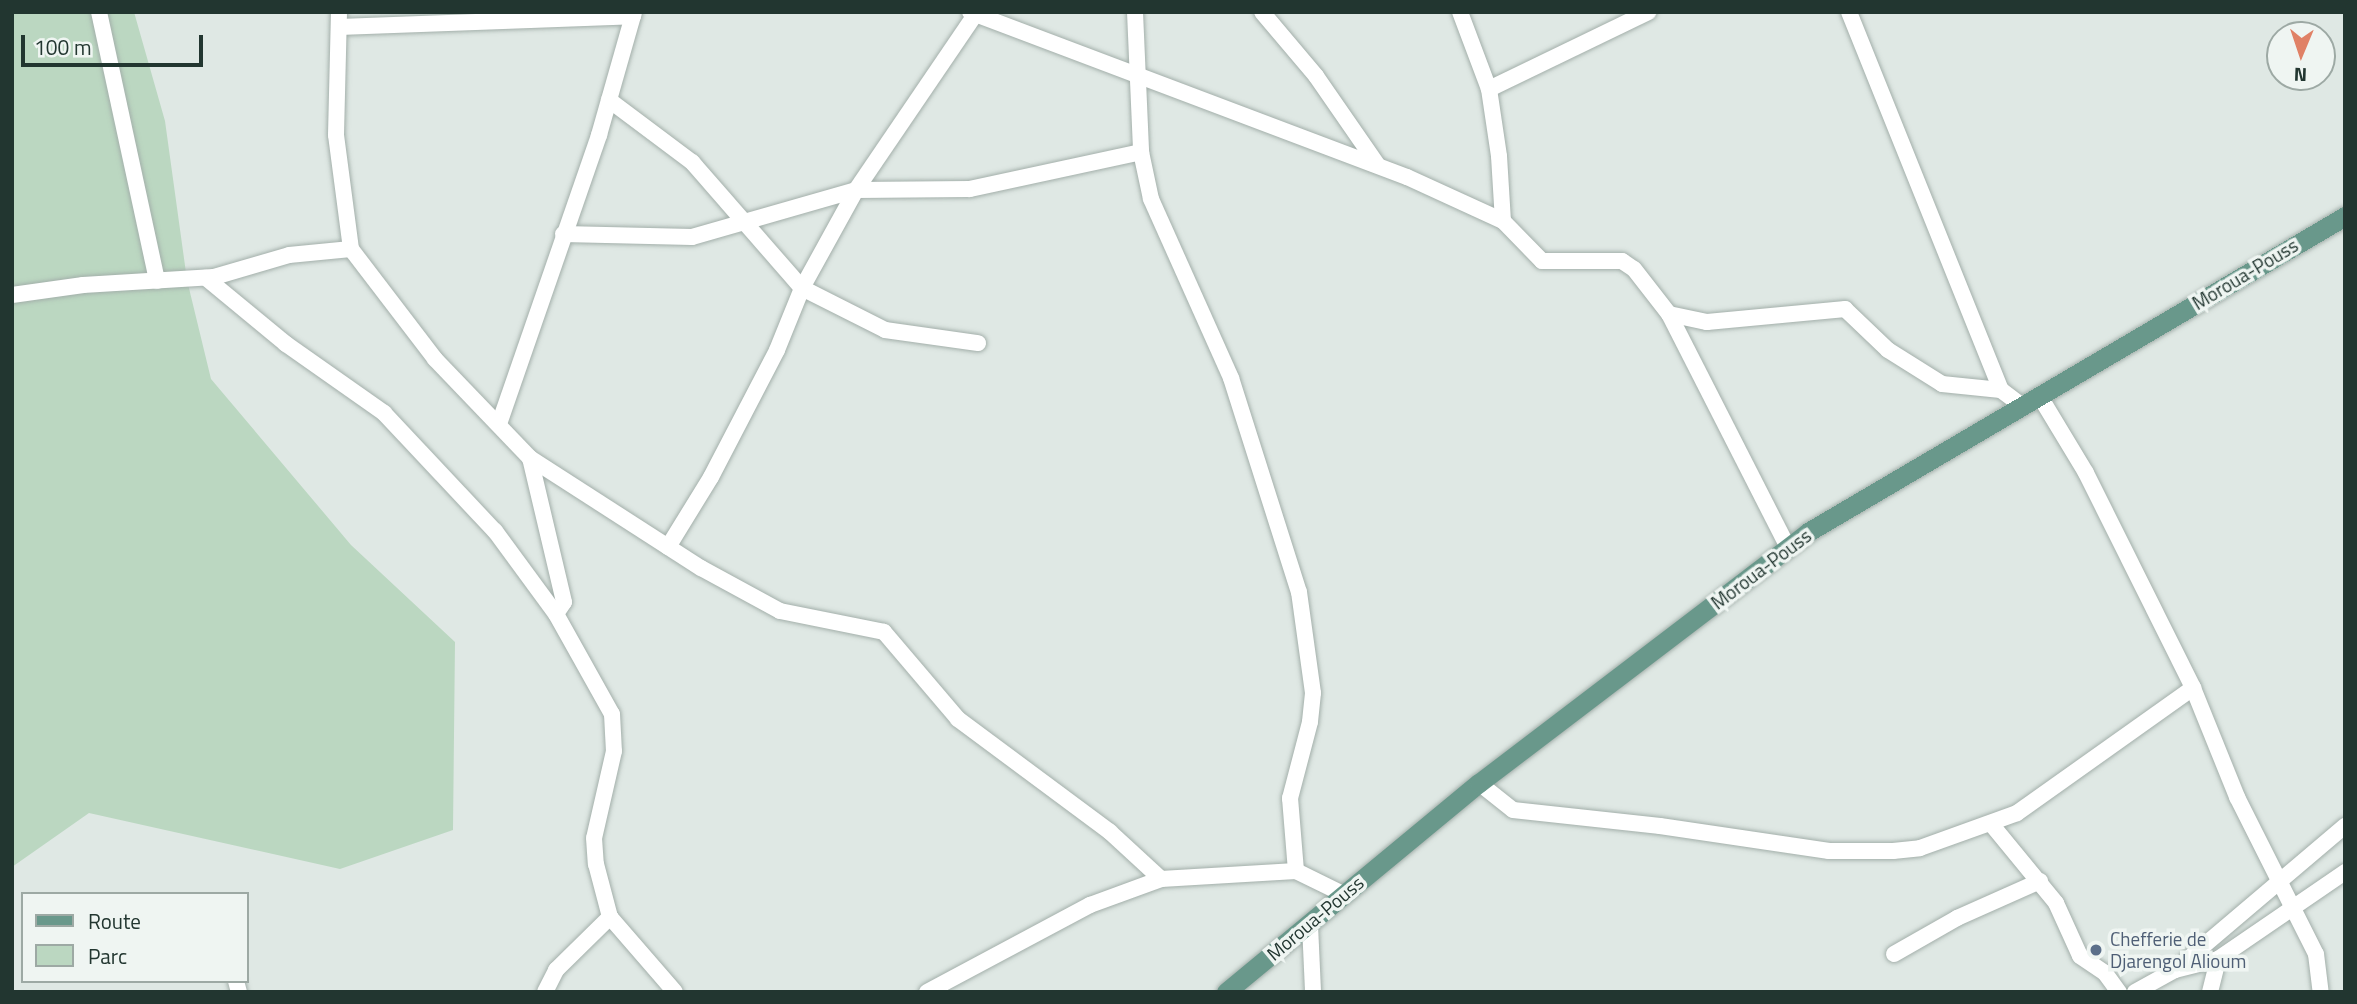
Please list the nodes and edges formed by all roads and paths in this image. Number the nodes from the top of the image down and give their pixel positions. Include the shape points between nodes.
1 (99, 12) edge
2 (1135, 12) edge
3 (1262, 12) edge
4 (1460, 12) edge
5 (1648, 12) edge
6 (1849, 12) edge
7 (974, 13) edge
8 (633, 14) edge
9 (339, 20) edge
10 (1136, 72) junction
11 (1489, 89) junction
12 (609, 100) junction
13 (1141, 152) junction
14 (1379, 166) junction
15 (856, 190) junction
16 (2345, 216) edge
17 (1503, 221) junction
18 (749, 224) junction
19 (563, 234) junction
20 (351, 249) junction
21 (206, 278) junction
22 (157, 281) junction
23 (802, 288) junction
24 (12, 295) edge
25 (1669, 314) junction
26 (978, 343) dead end
27 (2001, 390) junction
28 (2039, 395) junction
29 (2022, 406) junction
30 (499, 424) junction
31 (530, 458) junction
32 (668, 547) junction
33 (1788, 548) junction
34 (556, 614) junction
35 (2193, 688) junction
36 (1479, 783) junction
37 (1992, 825) junction
38 (2345, 827) edge
39 (1296, 871) junction
40 (2345, 872) edge
41 (1161, 879) junction
42 (2040, 881) junction
43 (2277, 884) junction
44 (1343, 894) junction
45 (2294, 911) junction
46 (610, 917) junction
47 (1310, 925) junction
48 (1894, 954) dead end
49 (2218, 959) junction
50 (2175, 970) junction
51 (545, 992) edge
52 (675, 992) edge
53 (927, 992) edge
54 (1226, 992) edge
55 (1313, 992) edge
56 (2119, 992) edge
57 (2135, 992) edge
58 (2210, 992) edge
59 (2321, 992) edge

1 - 22 street
2 - 10 street
3 - 14 street via 1316,76
4 - 11 street
5 - 11 street
6 - 27 street
7 - 10 street
7 - 15 street
8 - 9 street
8 - 12 street
9 - 20 street via 336,135
10 - 13 street
10 - 14 street
11 - 17 street
12 - 18 street via 692,162
12 - 19 street
13 - 15 street via 970,189
13 - 39 street via 1151,199 1231,378 1299,592 1312,693 1310,722 1290,798
14 - 17 street
15 - 18 street
15 - 23 street
16 - 28 main road, Moroua-Pouss
17 - 25 street via 1542,261 1622,261
18 - 19 street via 680,238
18 - 23 street
19 - 30 street
20 - 21 street via 289,255
20 - 30 street via 435,359
21 - 22 street
21 - 34 street via 286,344 384,413 495,531
22 - 24 street
23 - 26 street via 885,330
23 - 32 street via 759,385
25 - 27 street via 1707,323 1845,309 1888,350 1942,384
25 - 33 street
27 - 29 street
28 - 29 main road, Moroua-Pouss
28 - 35 street via 2086,473
29 - 33 main road, Moroua-Pouss
30 - 31 street
31 - 32 street
31 - 34 street via 564,602
32 - 41 street via 780,611 884,632 958,719 1110,832
33 - 36 main road, Moroua-Pouss
34 - 46 street via 612,714 614,751 594,838
35 - 37 street via 2033,804
35 - 43 street
36 - 37 street via 1513,810 1660,825 1829,851 1920,848
36 - 44 main road, Moroua-Pouss
37 - 42 street
38 - 43 street
39 - 41 street
39 - 44 street
40 - 45 street
41 - 53 street via 1090,905
42 - 48 street via 1957,918
42 - 56 street via 2064,916 2080,956 2105,973
43 - 45 street
43 - 50 street
44 - 47 main road, Moroua-Pouss
45 - 49 street
45 - 59 street via 2319,964
46 - 51 street via 556,970
46 - 52 street
47 - 54 main road, Moroua-Pouss
47 - 55 street
49 - 50 street
49 - 58 street
50 - 57 street

